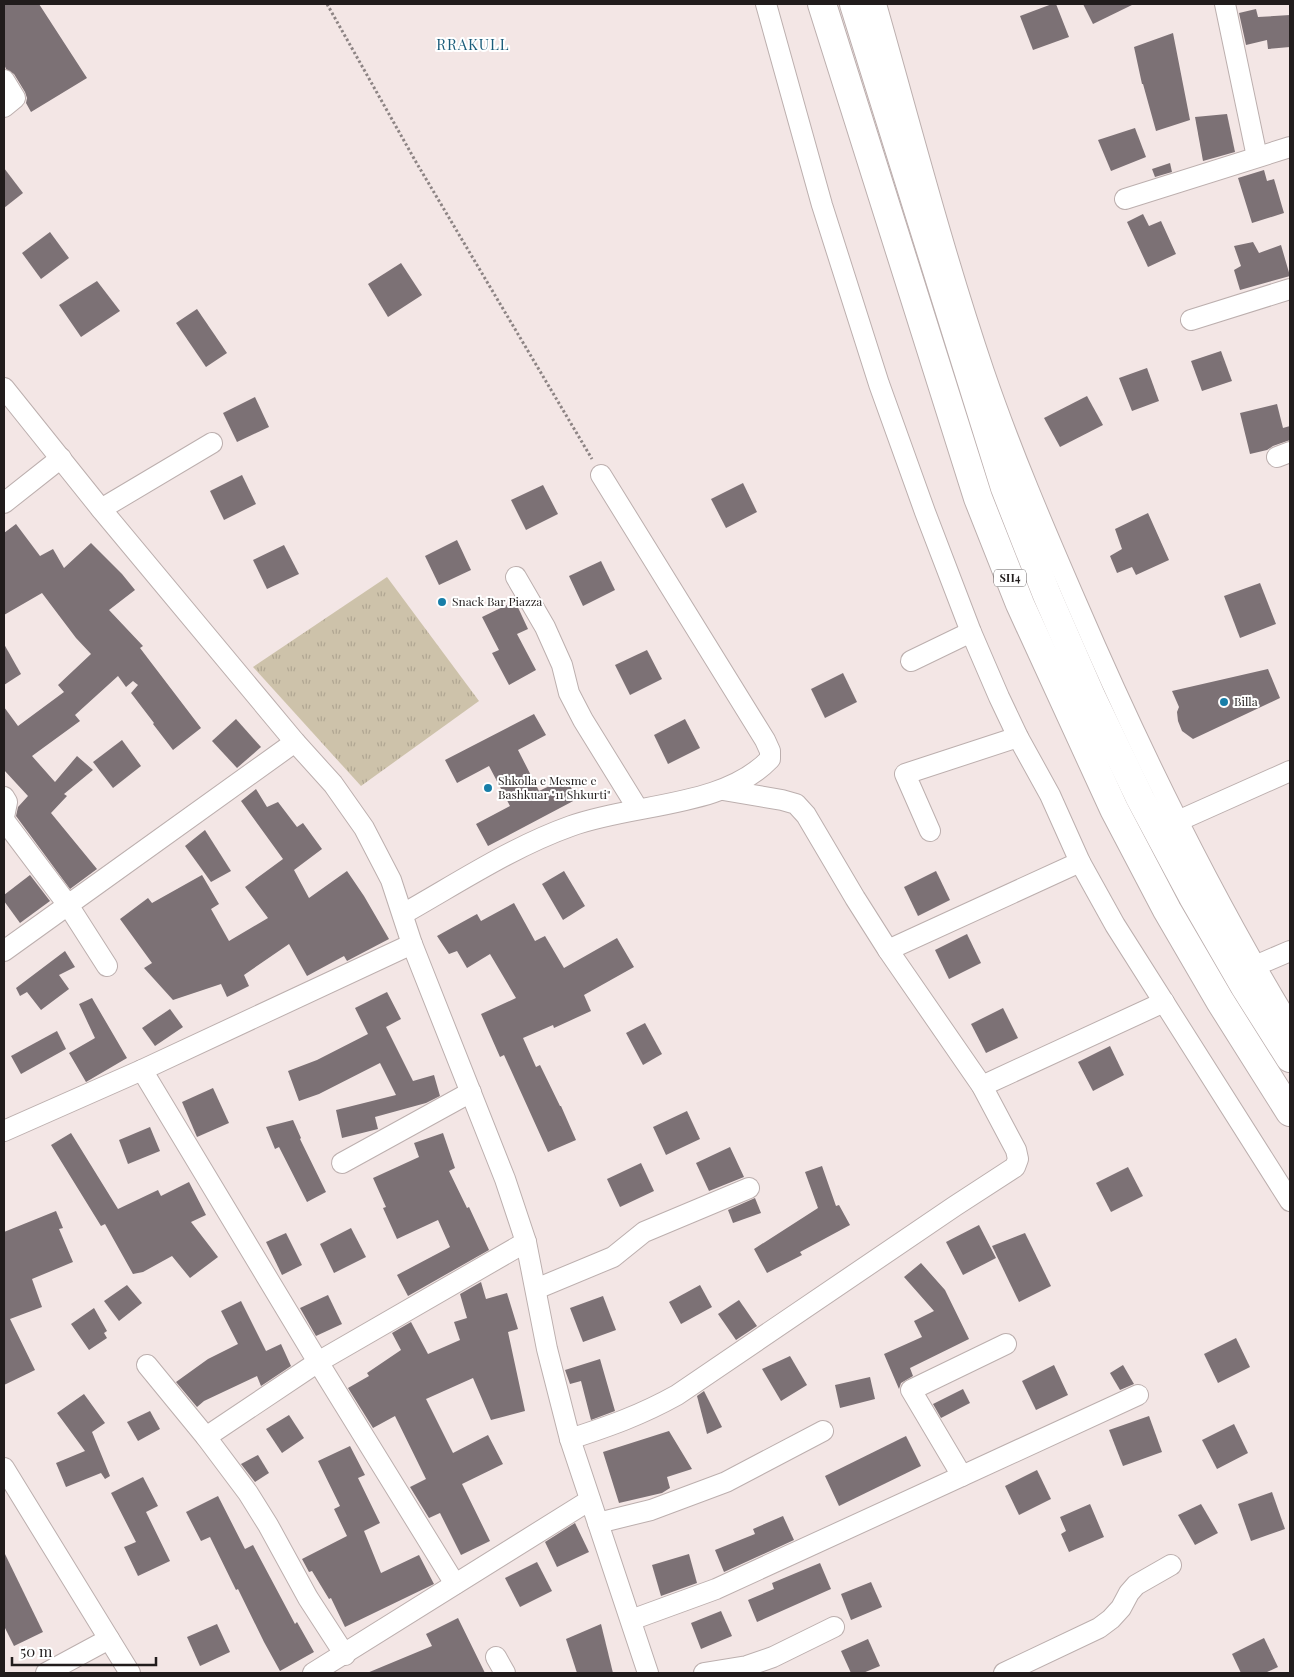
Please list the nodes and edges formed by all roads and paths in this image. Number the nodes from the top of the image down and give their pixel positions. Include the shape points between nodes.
1 (327, 4) edge
2 (766, 4) edge
3 (822, 4) edge
4 (854, 4) edge
5 (876, 4) edge
6 (1225, 4) edge
7 (4, 80) edge
8 (4, 107) edge
9 (1290, 147) edge
10 (1256, 157) junction
11 (1126, 199) dead end
12 (1290, 289) edge
13 (1191, 320) dead end
14 (4, 388) edge
15 (212, 443) dead end
16 (60, 458) junction
17 (601, 476) joint
18 (4, 503) edge
19 (101, 509) junction
20 (516, 577) dead end
21 (971, 632) junction
22 (911, 661) dead end
23 (1018, 737) junction
24 (295, 742) junction
25 (1290, 771) edge
26 (723, 790) junction
27 (4, 797) edge
28 (638, 809) junction
29 (4, 819) edge
30 (1178, 821) junction
31 (930, 831) dead end
32 (1080, 862) junction
33 (68, 905) junction
34 (403, 914) junction
35 (412, 944) junction
36 (888, 950) junction
37 (4, 951) edge
38 (1290, 951) edge
39 (108, 966) dead end
40 (1255, 966) junction
41 (1164, 1002) junction
42 (1290, 1025) edge
43 (1290, 1058) edge
44 (142, 1070) junction
45 (982, 1086) junction
46 (471, 1092) junction
47 (1290, 1112) edge
48 (4, 1131) edge
49 (342, 1163) dead end
50 (750, 1188) dead end
51 (1290, 1201) edge
52 (526, 1242) junction
53 (536, 1289) junction
54 (1006, 1344) dead end
55 (318, 1362) junction
56 (147, 1365) dead end
57 (1138, 1395) dead end
58 (823, 1431) dead end
59 (206, 1437) junction
60 (570, 1439) junction
61 (4, 1468) edge
62 (962, 1476) junction
63 (590, 1500) junction
64 (598, 1523) junction
65 (1171, 1565) dead end
66 (455, 1584) junction
67 (631, 1620) junction
68 (834, 1627) dead end
69 (109, 1639) junction
70 (345, 1654) junction
71 (46, 1673) edge
72 (130, 1673) edge
73 (313, 1673) edge
74 (648, 1673) edge
75 (704, 1673) edge
76 (1004, 1673) edge

1 - 17 path
2 - 21 street via 822,206 879,384
3 - 47 highway, SH4 via 978,498 1020,604 1114,809 1167,910
4 - 43 highway, SH4 via 1005,488 1047,594 1140,798 1244,988
5 - 30 street via 991,391 1033,501 1102,663
6 - 10 street
7 - 8 street via 15,98
9 - 10 street
10 - 11 street
12 - 13 street
14 - 16 street
15 - 19 street
16 - 18 street
16 - 19 street
17 - 26 street via 770,751 770,758 754,774
19 - 24 street
20 - 28 street via 545,627 562,665 569,693
21 - 22 street
21 - 23 street
23 - 31 street via 905,774
23 - 32 street via 1050,795
24 - 33 street
24 - 34 street via 333,784 364,828 391,880
25 - 30 street
26 - 28 street
26 - 36 street via 796,804 806,815
27 - 29 street via 7,802
28 - 34 street via 572,825 535,841
29 - 33 street
30 - 40 street
32 - 36 street
32 - 41 street
33 - 37 street
33 - 39 street
34 - 35 street
35 - 44 street
35 - 46 street
36 - 45 street
38 - 40 street
40 - 42 street
41 - 45 street
41 - 51 street
44 - 48 street
44 - 55 street
45 - 60 street via 1016,1150 1018,1159 1015,1167 677,1395 618,1424
46 - 49 street
46 - 52 street
50 - 53 street via 644,1232 613,1256
52 - 53 street
52 - 55 street
53 - 60 street via 547,1349
54 - 62 street via 911,1390
55 - 59 street
55 - 66 street
56 - 59 street
57 - 62 street
58 - 64 street via 726,1482 651,1510
59 - 70 street via 248,1493 308,1598
60 - 63 street
61 - 69 street
62 - 67 street via 732,1582
63 - 64 street
63 - 66 street
64 - 67 street
65 - 76 street via 1136,1585 1121,1608 1099,1628
66 - 70 street
67 - 74 street
68 - 75 street via 773,1657 747,1666
69 - 71 street
69 - 72 street
70 - 73 street

